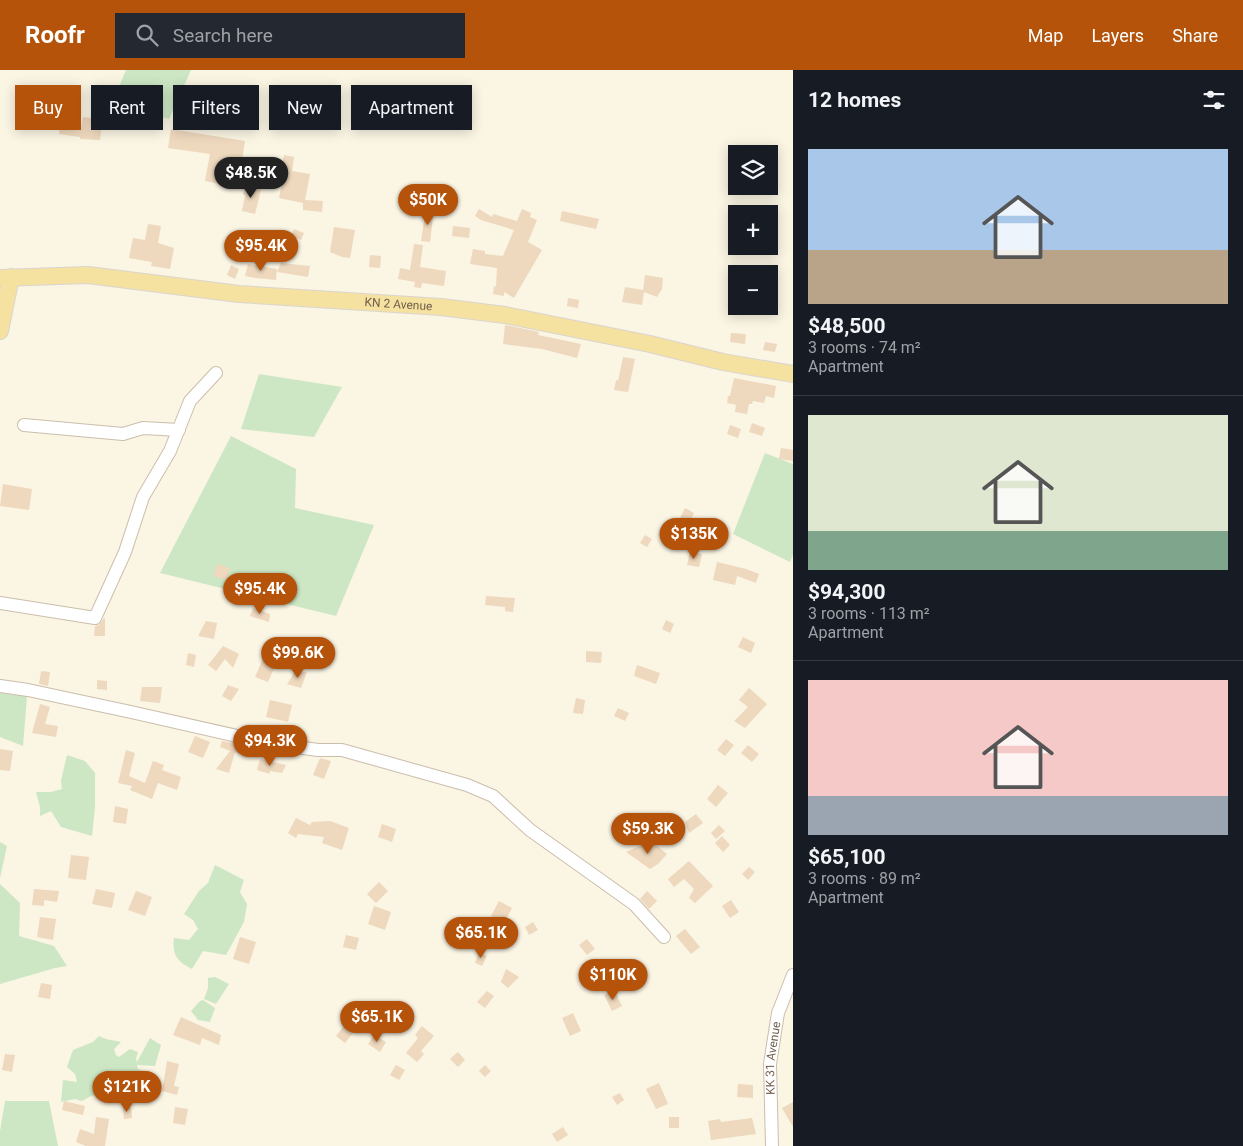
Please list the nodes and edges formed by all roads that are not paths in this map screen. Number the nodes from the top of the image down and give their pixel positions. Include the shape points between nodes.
1 (6, 277) edge
2 (0, 331) edge
3 (216, 374) dead end
4 (793, 374) edge
5 (24, 425) dead end
6 (179, 430) junction
7 (0, 603) edge
8 (0, 686) edge
9 (664, 937) dead end
10 (793, 975) edge
11 (772, 1146) edge

1 - 2 main road
1 - 4 main road, KN 2 Avenue via 88,274 239,294 441,307 524,319
3 - 6 street via 190,401
5 - 6 street via 123,434 143,428
6 - 7 street via 143,497 126,552 95,618
8 - 9 street via 268,743 342,750 467,785 494,796 530,830 634,904
10 - 11 street, KK 31 Avenue via 778,1013 770,1064

